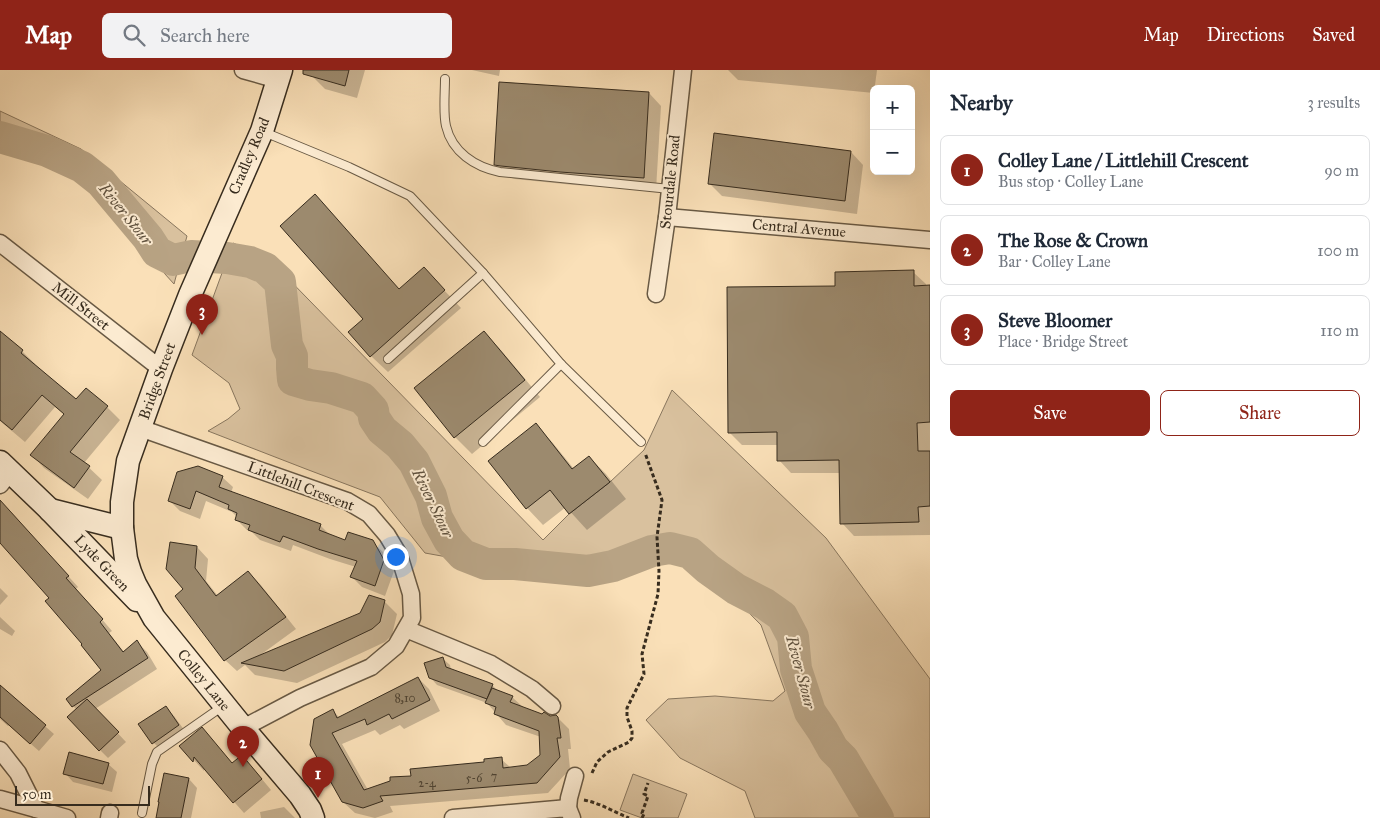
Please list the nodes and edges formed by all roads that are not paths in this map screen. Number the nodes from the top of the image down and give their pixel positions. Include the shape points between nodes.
1 (243, 70) edge
2 (682, 70) edge
3 (280, 75) edge
4 (445, 79) dead end
5 (262, 131) junction
6 (670, 189) junction
7 (667, 217) junction
8 (213, 240) joint
9 (930, 240) edge
10 (0, 243) edge
11 (483, 273) junction
12 (656, 294) dead end
13 (388, 359) dead end
14 (561, 364) junction
15 (161, 369) junction
16 (140, 428) junction
17 (483, 442) dead end
18 (643, 446) road end
19 (4, 473) edge
20 (49, 509) junction
21 (122, 528) junction
22 (154, 618) junction
23 (406, 629) junction
24 (224, 705) junction
25 (552, 706) dead end
26 (243, 728) junction
27 (0, 750) edge
28 (575, 776) dead end
29 (0, 798) edge
30 (570, 808) edge
31 (36, 809) junction
32 (142, 813) dead end
33 (67, 818) edge
34 (313, 818) edge
35 (461, 818) edge

1 - 3 street
2 - 6 street, Stourdale Road
3 - 5 main road, Cradley Road
4 - 6 lane via 445,124 450,139 472,163 500,172
5 - 8 main road, Cradley Road
5 - 11 lane via 410,196
6 - 7 street, Stourdale Road
7 - 9 street, Central Avenue
7 - 12 street, Stourdale Road
8 - 15 main road, Bridge Street
10 - 15 street, Mill Street
11 - 13 lane
11 - 14 lane
14 - 17 lane
14 - 18 lane
15 - 16 main road, Bridge Street
16 - 21 main road, Bridge Street via 128,461
16 - 23 street, Littlehill Crescent via 347,501 369,514 399,556 411,594 412,618
19 - 20 main road, Lyde Green
20 - 21 main road, Lyde Green
20 - 22 main road, Lyde Green
21 - 22 main road, Colley Lane via 130,572
22 - 24 main road, Colley Lane
23 - 25 street via 492,664
23 - 26 street, Littlehill Crescent via 396,646 370,667
24 - 26 main road, Colley Lane
24 - 32 lane via 157,752
26 - 34 main road, Colley Lane via 300,796
27 - 31 street via 18,773
28 - 30 street
29 - 31 street
30 - 35 street
31 - 33 street

